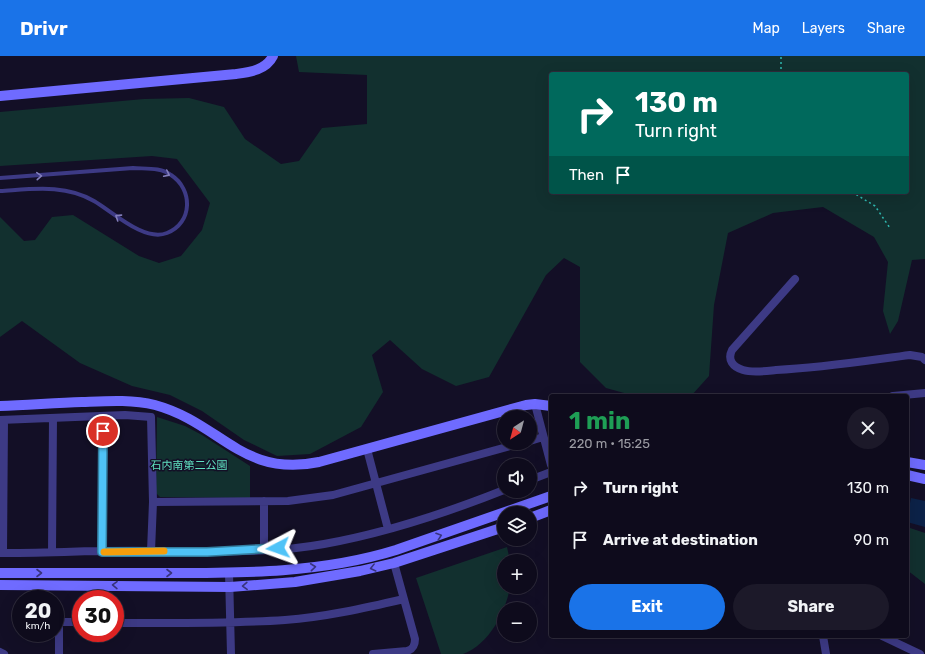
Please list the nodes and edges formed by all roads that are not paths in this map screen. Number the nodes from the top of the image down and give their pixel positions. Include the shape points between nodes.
1 (273, 56) edge
2 (0, 96) edge
3 (0, 178) edge
4 (0, 191) edge
5 (795, 279) dead end
6 (925, 360) edge
7 (925, 393) edge
8 (909, 394) edge
9 (535, 404) junction
10 (0, 406) edge
11 (549, 406) edge
12 (103, 416) junction
13 (53, 418) junction
14 (2, 420) edge
15 (543, 437) junction
16 (537, 439) edge
17 (367, 449) junction
18 (497, 450) edge
19 (549, 458) edge
20 (909, 462) edge
21 (925, 465) edge
22 (549, 473) edge
23 (909, 475) edge
24 (537, 477) edge
25 (925, 479) edge
26 (376, 483) junction
27 (497, 493) edge
28 (549, 497) edge
29 (264, 501) junction
30 (153, 502) junction
31 (549, 511) edge
32 (537, 515) edge
33 (497, 528) edge
34 (388, 529) junction
35 (264, 550) junction
36 (151, 551) junction
37 (52, 552) junction
38 (102, 552) junction
39 (2, 553) edge
40 (394, 563) junction
41 (229, 573) junction
42 (0, 574) edge
43 (0, 585) edge
44 (230, 587) junction
45 (404, 599) junction
46 (72, 622) edge
47 (124, 622) edge
48 (230, 623) junction
49 (823, 638) edge
50 (886, 638) edge
51 (0, 652) edge
52 (4, 654) edge
53 (59, 654) edge
54 (231, 654) edge
55 (373, 654) edge
56 (826, 654) edge
57 (920, 654) edge

1 - 2 street via 265,66 236,74
3 -> 4 lane via 133,168 155,169 171,174 181,184 188,199 187,212 180,225 167,233 153,234 138,230 93,200 69,190 48,188
5 - 6 street via 732,350 731,362 735,367 744,371 799,369 910,355
7 - 8 street
9 - 11 street
9 - 15 street
9 - 17 street
10 - 17 street via 114,401 153,404 190,418 245,454 281,465 307,465
12 - 13 street
12 - 30 street via 151,417
12 - 38 street
13 - 14 street
13 - 37 street
14 - 39 street
15 - 16 street
15 - 19 street
17 - 26 street
18 - 26 street
20 - 21 street
22 - 24 street
23 - 25 street
26 - 29 street via 333,494 288,501
26 - 34 street
27 - 34 street via 458,508
41 -> 28 street via 294,570 376,556
29 - 30 street
29 - 35 street
30 - 36 street
31 - 32 street
33 - 40 street
34 - 35 street via 323,544
35 - 36 street
36 - 38 street
37 - 38 street
37 - 39 street
40 -> 44 street via 294,582
40 - 45 street
42 -> 41 street
41 - 44 street
44 -> 43 street
44 - 48 street
45 - 48 street via 341,613 286,620
45 - 55 street via 415,645 407,651
46 - 53 street via 59,622
47 - 48 street
48 - 54 street
49 - 56 street
50 - 57 street
51 - 52 street

